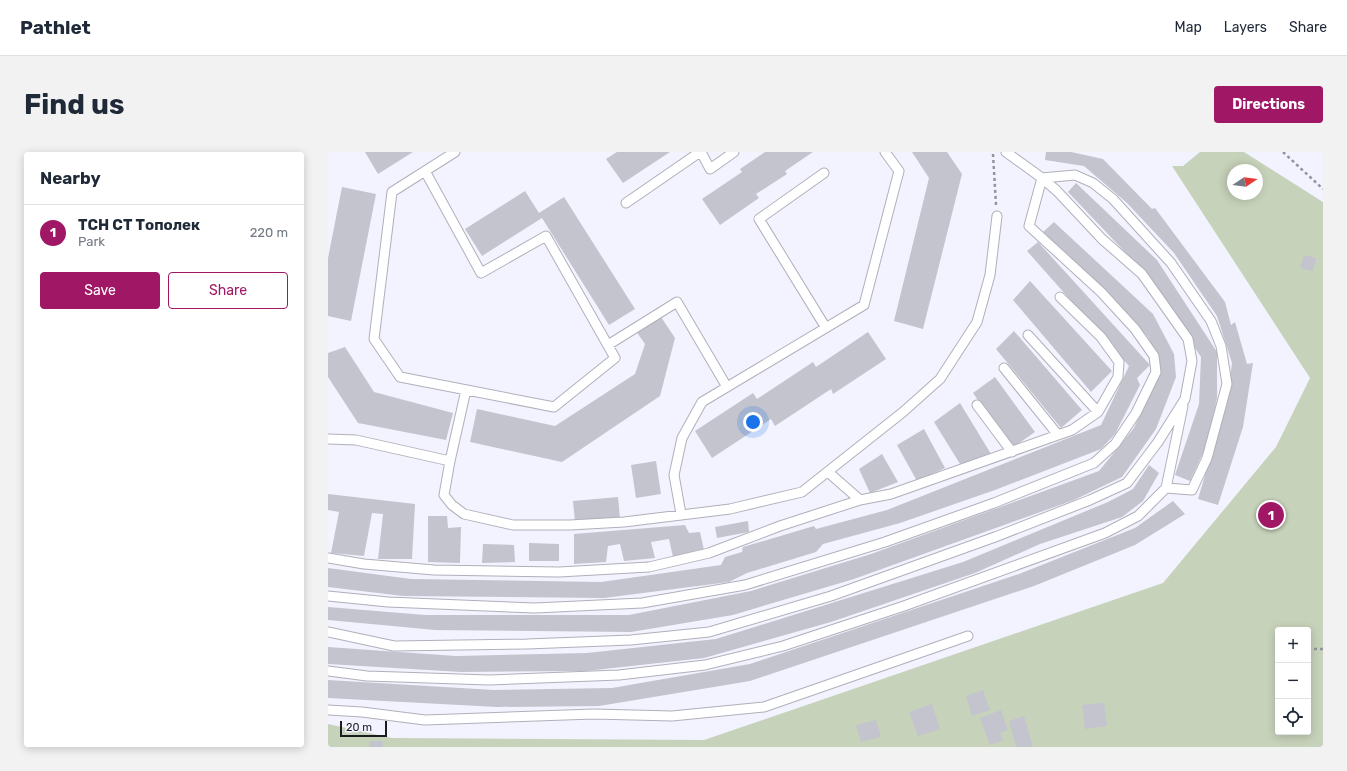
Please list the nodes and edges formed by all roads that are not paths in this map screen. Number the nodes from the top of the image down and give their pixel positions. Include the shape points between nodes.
1 (455, 152) edge
2 (700, 152) edge
3 (734, 152) edge
4 (885, 152) edge
5 (1006, 152) edge
6 (425, 171) junction
7 (824, 173) dead end
8 (1042, 178) junction
9 (626, 203) dead end
10 (997, 216) road end
11 (1060, 297) dead end
12 (826, 328) junction
13 (1028, 334) dead end
14 (608, 345) junction
15 (1004, 368) dead end
16 (727, 387) junction
17 (466, 390) junction
18 (1185, 399) junction
19 (977, 405) dead end
20 (1098, 412) junction
21 (1058, 435) junction
22 (328, 438) edge
23 (1012, 452) junction
24 (450, 461) junction
25 (828, 472) junction
26 (1166, 488) junction
27 (860, 500) junction
28 (681, 514) junction
29 (328, 558) edge
30 (328, 596) edge
31 (328, 632) edge
32 (968, 636) dead end
33 (328, 671) edge
34 (328, 710) edge

1 - 6 lane
2 - 3 lane via 710,169
2 - 9 lane
4 - 12 lane via 900,171 864,305
5 - 8 lane
6 - 14 lane via 481,273 546,236
6 - 17 lane via 392,192 374,339 400,377
7 - 12 lane via 759,219
8 - 18 lane via 1142,274 1188,339 1192,361
8 - 26 lane via 1075,175 1093,184 1113,199 1171,263 1211,321 1221,346 1227,384 1207,458 1192,490
8 - 30 lane via 1029,226 1101,292 1135,329 1154,356 1156,372 1136,413 1115,444 1094,463 892,540 745,586 642,603 535,608 388,602
10 - 25 lane via 990,275 977,322 940,379
11 - 20 lane via 1101,338 1120,362 1118,377
12 - 16 lane
13 - 20 lane
14 - 16 lane via 677,302
14 - 17 lane via 615,358 554,407
15 - 21 lane
16 - 28 lane via 702,402 682,438 674,475
17 - 24 lane
18 - 26 lane
18 - 31 lane via 1158,442 1127,483 965,548 831,596 709,632 623,640 394,646
19 - 23 lane
20 - 21 lane via 1072,430
21 - 23 lane
22 - 24 lane via 356,440
23 - 27 lane via 891,494
24 - 28 lane via 444,495 464,514 512,525 570,525 624,522
25 - 27 lane
25 - 28 lane via 802,492 730,509
26 - 33 lane via 1138,516 1105,533 904,606 783,646 705,665 619,675 489,680 367,676
27 - 29 lane via 731,543 709,553 649,567 559,572 434,570
32 - 34 lane via 764,707 672,716 594,714 425,720

